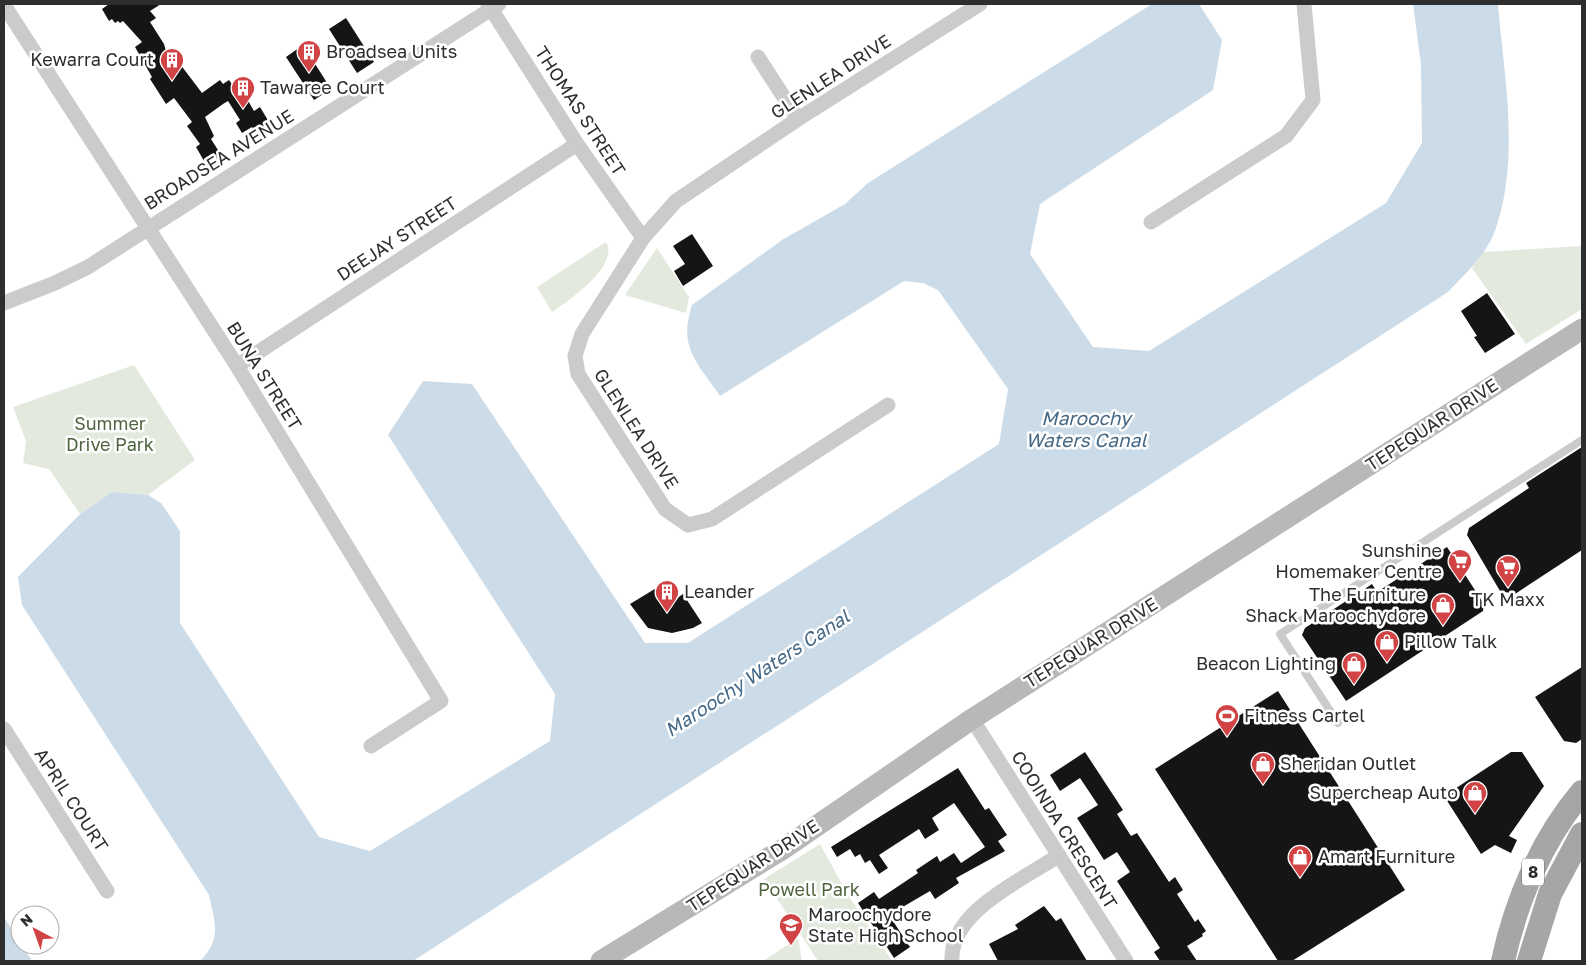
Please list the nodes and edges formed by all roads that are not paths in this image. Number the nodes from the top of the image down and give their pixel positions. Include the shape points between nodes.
1 (980, 4) edge
2 (1304, 4) edge
3 (4, 5) edge
4 (493, 6) edge
5 (758, 57) dead end
6 (798, 119) junction
7 (577, 144) junction
8 (1151, 222) dead end
9 (147, 228) junction
10 (642, 238) junction
11 (4, 303) edge
12 (1582, 328) edge
13 (237, 366) junction
14 (888, 406) dead end
15 (1582, 440) edge
16 (972, 719) junction
17 (1338, 723) dead end
18 (4, 729) edge
19 (371, 746) dead end
20 (1582, 792) edge
21 (1582, 834) edge
22 (1058, 856) junction
23 (107, 891) dead end
24 (602, 961) edge
25 (952, 961) edge
26 (1126, 961) edge
27 (1503, 961) edge
28 (1529, 961) edge

1 - 6 street, GLENLEA DRIVE
2 - 8 street via 1312,100 1286,136
3 - 9 street, BUNA STREET
4 - 7 street, THOMAS STREET
4 - 9 street, BROADSEA AVENUE
5 - 6 street
6 - 10 street, GLENLEA DRIVE via 676,201
7 - 10 street, THOMAS STREET
7 - 13 street, DEEJAY STREET
9 - 11 street, BROADSEA AVENUE via 88,266
9 - 13 street, BUNA STREET
10 - 14 street, GLENLEA DRIVE via 582,334 574,356 578,374 665,509 688,525 712,519
12 - 16 street, TEPEQUAR DRIVE
13 - 19 street, BUNA STREET via 441,701
15 - 17 lane via 1280,634
16 - 22 street, COOINDA CRESCENT
16 - 24 street, TEPEQUAR DRIVE via 783,849
18 - 23 street, APRIL COURT
20 - 27 main road, 8 via 1549,840 1533,871 1522,895
21 - 28 main road, 8 via 1550,894
22 - 25 street via 976,909 956,935
22 - 26 street, COOINDA CRESCENT

